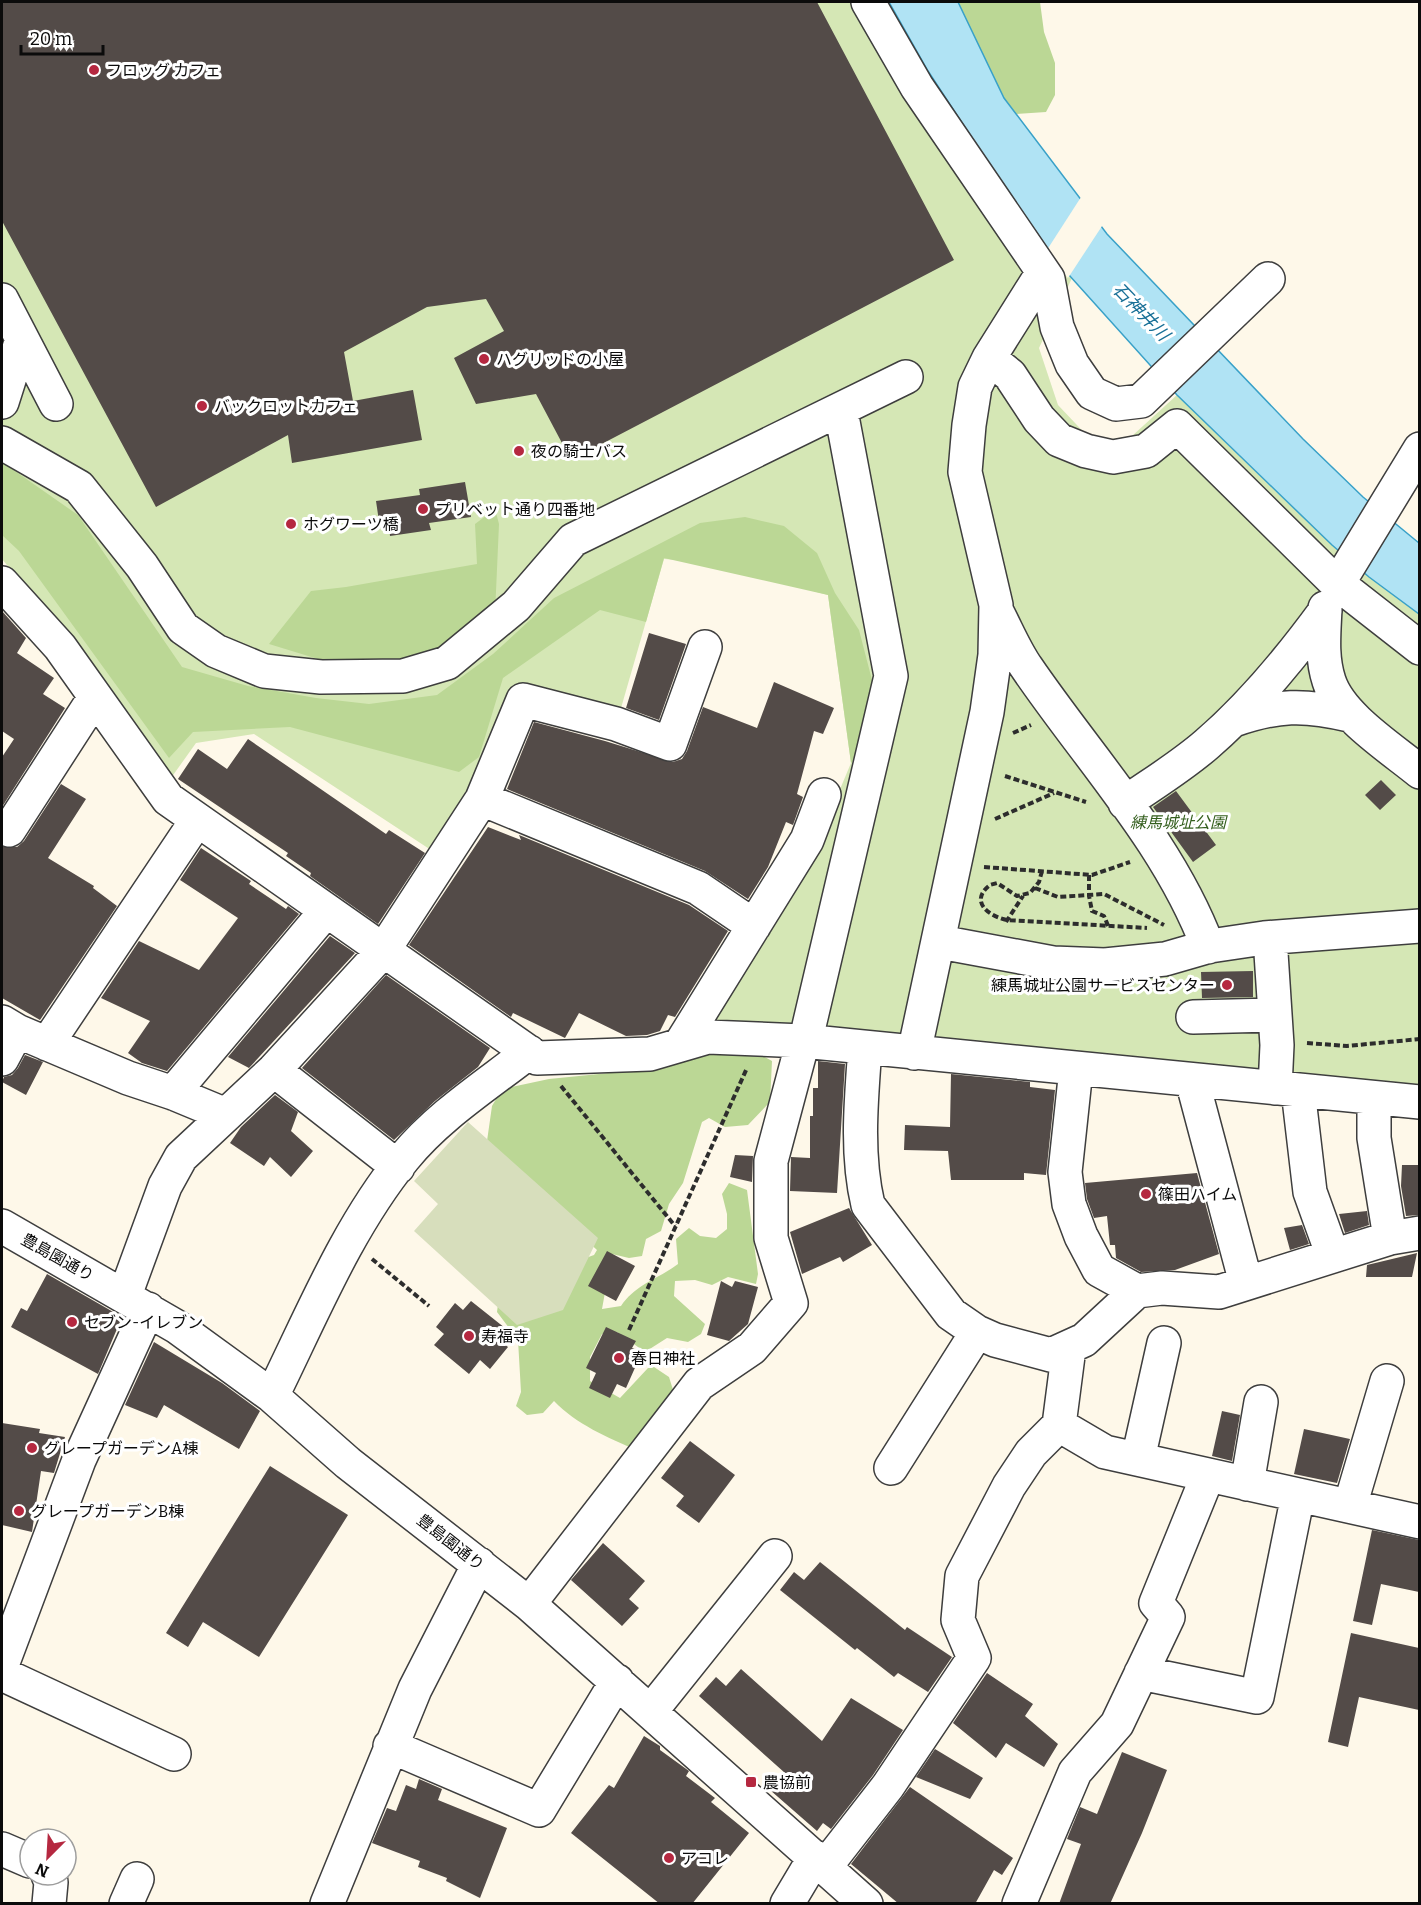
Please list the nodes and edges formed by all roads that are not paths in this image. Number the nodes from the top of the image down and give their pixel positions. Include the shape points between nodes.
1 (868, 2) edge
2 (1268, 279) dead end
3 (1038, 280) dead end
4 (2, 300) edge
5 (22, 339) junction
6 (989, 358) junction
7 (906, 378) dead end
8 (2, 402) edge
9 (56, 404) dead end
10 (841, 411) junction
11 (2, 443) edge
12 (1419, 449) edge
13 (2, 583) edge
14 (1333, 589) junction
15 (996, 610) junction
16 (705, 647) dead end
17 (1419, 648) edge
18 (95, 698) junction
19 (1349, 715) junction
20 (1232, 720) junction
21 (1419, 771) edge
22 (824, 795) dead end
23 (482, 800) junction
24 (1125, 803) junction
25 (197, 820) junction
26 (9, 830) dead end
27 (326, 911) junction
28 (754, 926) junction
29 (1419, 926) edge
30 (940, 942) junction
31 (1208, 947) junction
32 (383, 951) junction
33 (1271, 953) dead end
34 (1193, 1017) dead end
35 (1276, 1030) junction
36 (806, 1034) junction
37 (7, 1037) edge
38 (47, 1044) junction
39 (680, 1045) junction
40 (865, 1048) junction
41 (914, 1053) junction
42 (533, 1055) junction
43 (1076, 1069) junction
44 (274, 1070) junction
45 (1192, 1080) junction
46 (1286, 1089) junction
47 (173, 1093) junction
48 (1374, 1098) junction
49 (1419, 1102) edge
50 (226, 1115) junction
51 (398, 1167) junction
52 (2, 1226) edge
53 (1405, 1235) edge
54 (1333, 1256) junction
55 (1246, 1283) junction
56 (1137, 1291) junction
57 (136, 1302) junction
58 (977, 1332) junction
59 (1164, 1342) dead end
60 (1069, 1348) junction
61 (1387, 1381) dead end
62 (272, 1396) junction
63 (1261, 1402) dead end
64 (1059, 1425) junction
65 (1138, 1459) junction
66 (891, 1468) dead end
67 (1208, 1475) junction
68 (1247, 1484) junction
69 (1298, 1495) junction
70 (1350, 1506) junction
71 (1419, 1522) edge
72 (775, 1556) dead end
73 (479, 1564) junction
74 (14, 1592) edge
75 (530, 1604) junction
76 (2, 1665) edge
77 (1141, 1673) junction
78 (2, 1674) edge
79 (617, 1681) junction
80 (651, 1711) junction
81 (390, 1746) junction
82 (174, 1754) dead end
83 (2, 1849) edge
84 (18, 1856) edge
85 (820, 1862) junction
86 (50, 1887) edge
87 (48, 1904) edge
88 (327, 1904) edge
89 (787, 1904) edge
90 (866, 1904) edge
91 (1019, 1904) edge

1 - 2 street via 917,87 1048,279 1057,327 1072,364 1092,393 1116,404 1141,401
3 - 6 street
4 - 5 street
5 - 8 street
5 - 9 street
6 - 14 street via 1010,375 1039,419 1059,440 1086,451 1113,457 1146,451 1178,426
6 - 15 street via 975,387 965,472
7 - 10 street
10 - 11 street via 573,540 516,606 447,663 403,676 321,677 264,671 216,651 183,628 142,566 80,487
10 - 36 street via 891,676
12 - 14 street
13 - 18 street via 60,647
14 - 17 street
14 - 19 street via 1323,640 1329,682
14 - 20 street via 1295,652
15 - 24 street via 1026,666
15 - 30 street via 994,655 977,757
16 - 23 street via 670,744 616,724 523,700
18 - 25 street via 168,799
18 - 26 street
19 - 20 street via 1295,706 1266,709
19 - 21 street
20 - 24 street via 1206,745
22 - 28 street via 807,840
23 - 28 street via 698,888
23 - 32 street
24 - 31 street via 1196,914
25 - 27 street
25 - 38 street
27 - 32 street
27 - 47 street
28 - 39 street
29 - 31 street via 1264,938
30 - 31 street via 1053,963 1105,966 1165,959
30 - 41 street
32 - 42 street
32 - 44 street
33 - 35 street
34 - 35 street
35 - 46 street
36 - 39 street via 759,1040 708,1037
36 - 40 street
36 - 75 street via 771,1161 771,1238 791,1303 752,1348 699,1384
37 - 38 street
38 - 47 street
39 - 42 street via 650,1054
40 - 41 street
40 - 58 street via 860,1119 868,1205 951,1314
41 - 43 street
42 - 51 street via 443,1120
43 - 45 street
43 - 56 street via 1065,1172 1069,1204 1100,1270
44 - 50 street
44 - 51 street
45 - 46 street
45 - 55 street
46 - 48 street
46 - 54 street via 1310,1192
47 - 50 street
48 - 49 street
48 - 53 street via 1374,1138
50 - 57 street via 181,1157 165,1186
51 - 62 street via 351,1238
52 - 57 street, 豊島園通り
53 - 54 street
54 - 55 street
55 - 56 street via 1219,1292 1162,1288
56 - 60 street via 1084,1340
57 - 62 street, 豊島園通り
57 - 74 street via 79,1460
58 - 60 street via 1051,1354
58 - 66 street
59 - 65 street
60 - 64 street
61 - 70 street
62 - 73 street, 豊島園通り via 348,1463
63 - 68 street
64 - 65 street via 1105,1452
64 - 85 street via 1030,1453 962,1576 958,1620 974,1658 888,1786
65 - 67 street
67 - 68 street
67 - 77 street via 1155,1603 1168,1617
68 - 69 street
69 - 70 street
69 - 77 street via 1257,1697
70 - 71 street
72 - 80 street
73 - 75 street, 豊島園通り
73 - 81 street
74 - 76 street
75 - 79 street, 豊島園通り
77 - 91 street via 1117,1724 1075,1772
78 - 82 street
79 - 80 street, 豊島園通り
79 - 81 street via 539,1810
80 - 85 street, 豊島園通り
81 - 88 street
83 - 84 street
85 - 89 street
85 - 90 street, 豊島園通り
86 - 87 street

